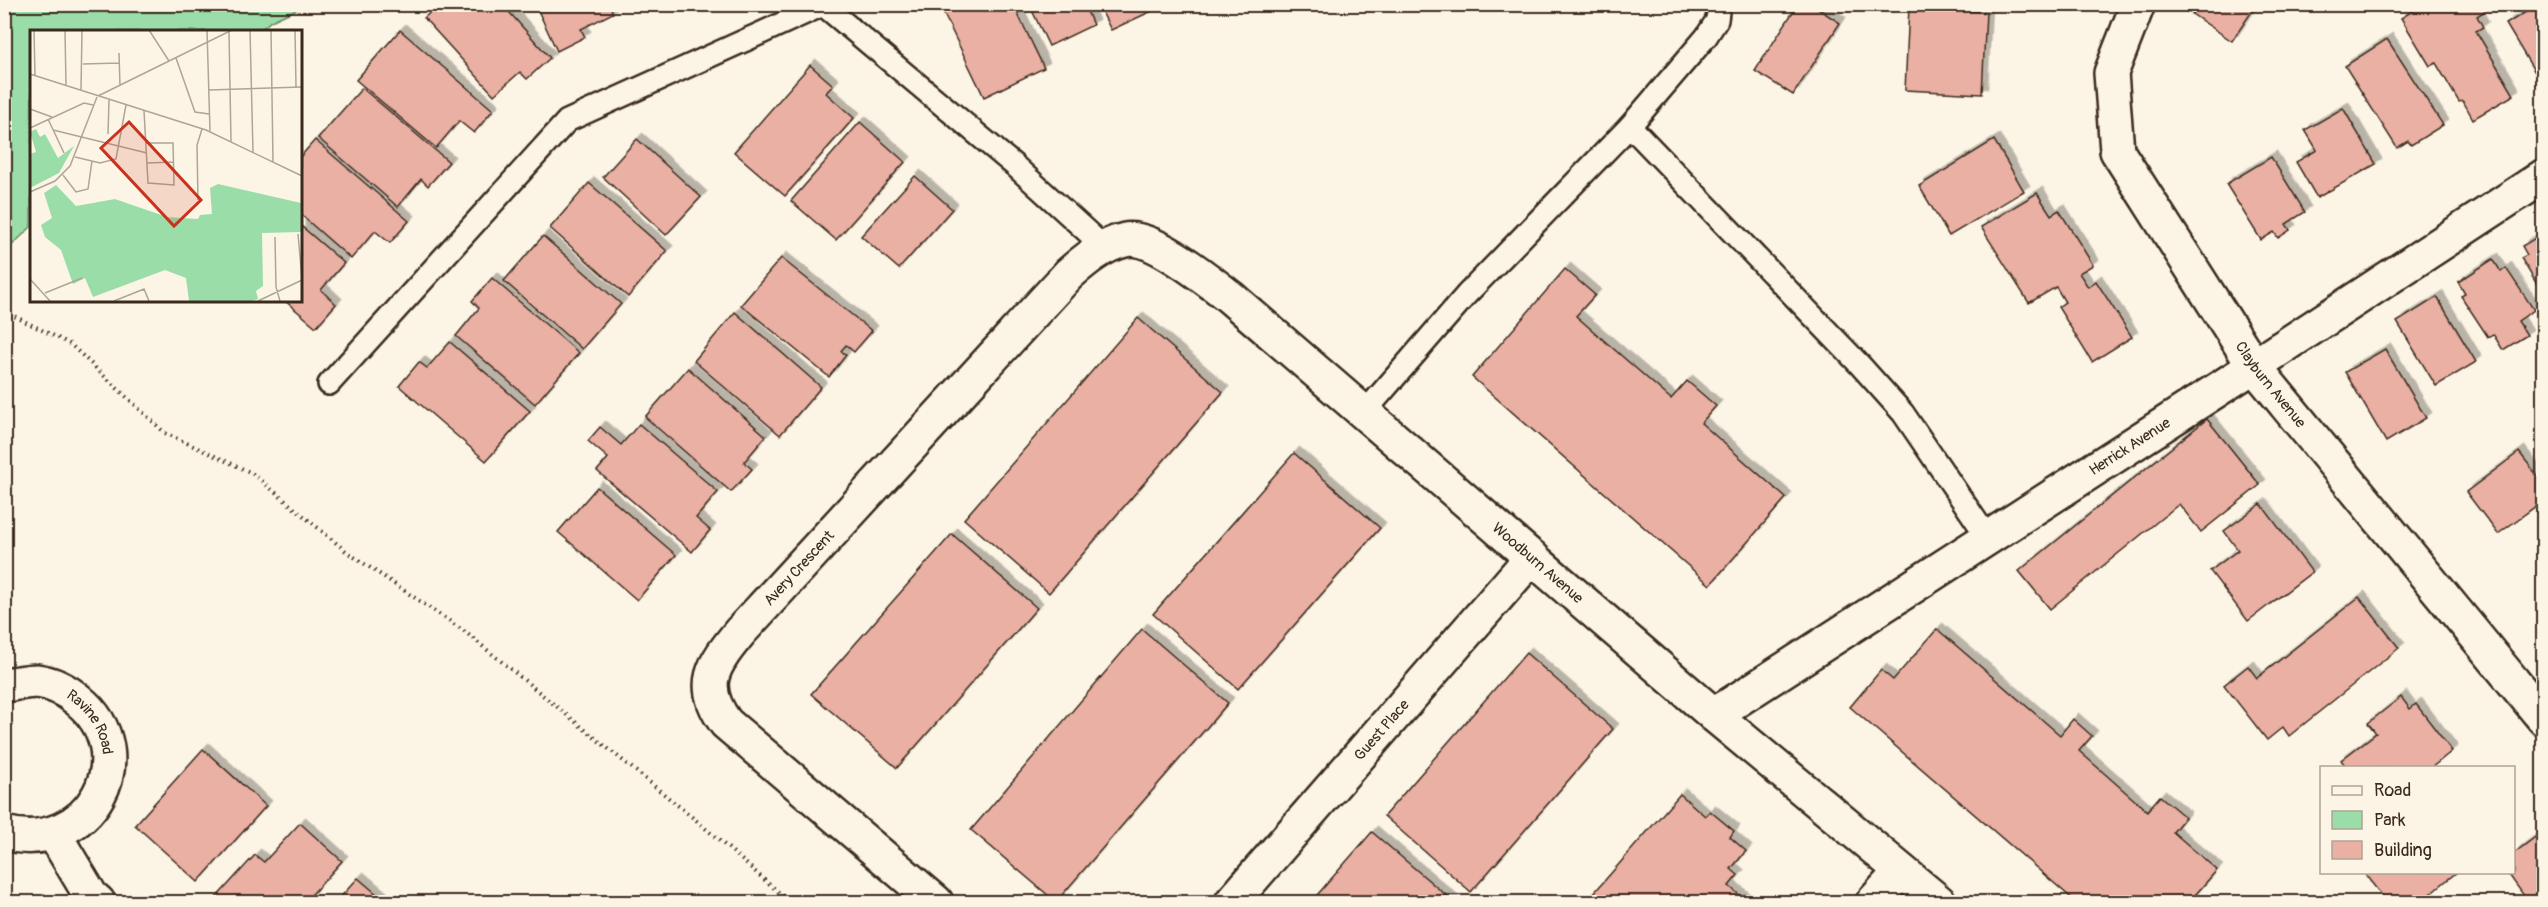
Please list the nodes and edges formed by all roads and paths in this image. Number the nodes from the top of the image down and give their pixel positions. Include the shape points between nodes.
1 (1719, 4) edge
2 (2138, 4) edge
3 (824, 5) edge
4 (1630, 126) junction
5 (2544, 176) edge
6 (1116, 243) junction
7 (4, 311) edge
8 (2254, 366) junction
9 (329, 384) dead end
10 (1364, 413) junction
11 (1988, 538) junction
12 (1532, 557) junction
13 (4, 685) edge
14 (1714, 715) junction
15 (2544, 719) edge
16 (4, 833) edge
17 (54, 834) junction
18 (1900, 871) junction
19 (98, 903) edge
20 (790, 903) edge
21 (936, 903) edge
22 (1232, 903) edge
23 (1873, 903) edge
24 (1939, 903) edge

1 - 4 lane via 1717,20 1706,37
2 - 8 street, Clayburn Avenue via 2111,73 2117,151
3 - 6 lane via 1014,165
3 - 9 lane via 567,121
4 - 10 lane via 1467,294
4 - 11 lane via 1903,413
5 - 8 street, Herrick Avenue
6 - 10 street, Woodburn Avenue via 1158,247 1230,297
6 - 21 street, Avery Crescent via 1086,259 1061,283 740,632 714,669 711,688 715,707 726,723
7 - 20 path via 70,344 165,433 252,472 347,552 464,631 697,821
8 - 11 street, Herrick Avenue
8 - 15 street, Clayburn Avenue
10 - 12 street, Woodburn Avenue
11 - 14 street, Herrick Avenue
12 - 14 street, Woodburn Avenue
12 - 22 street, Guest Place
13 - 17 street, Ravine Road via 36,681 66,689 89,708 105,735 108,765 100,795 81,819
14 - 18 street, Woodburn Avenue
16 - 17 street, Ravine Road via 24,838
17 - 19 street
18 - 23 street
18 - 24 street, Woodburn Avenue

